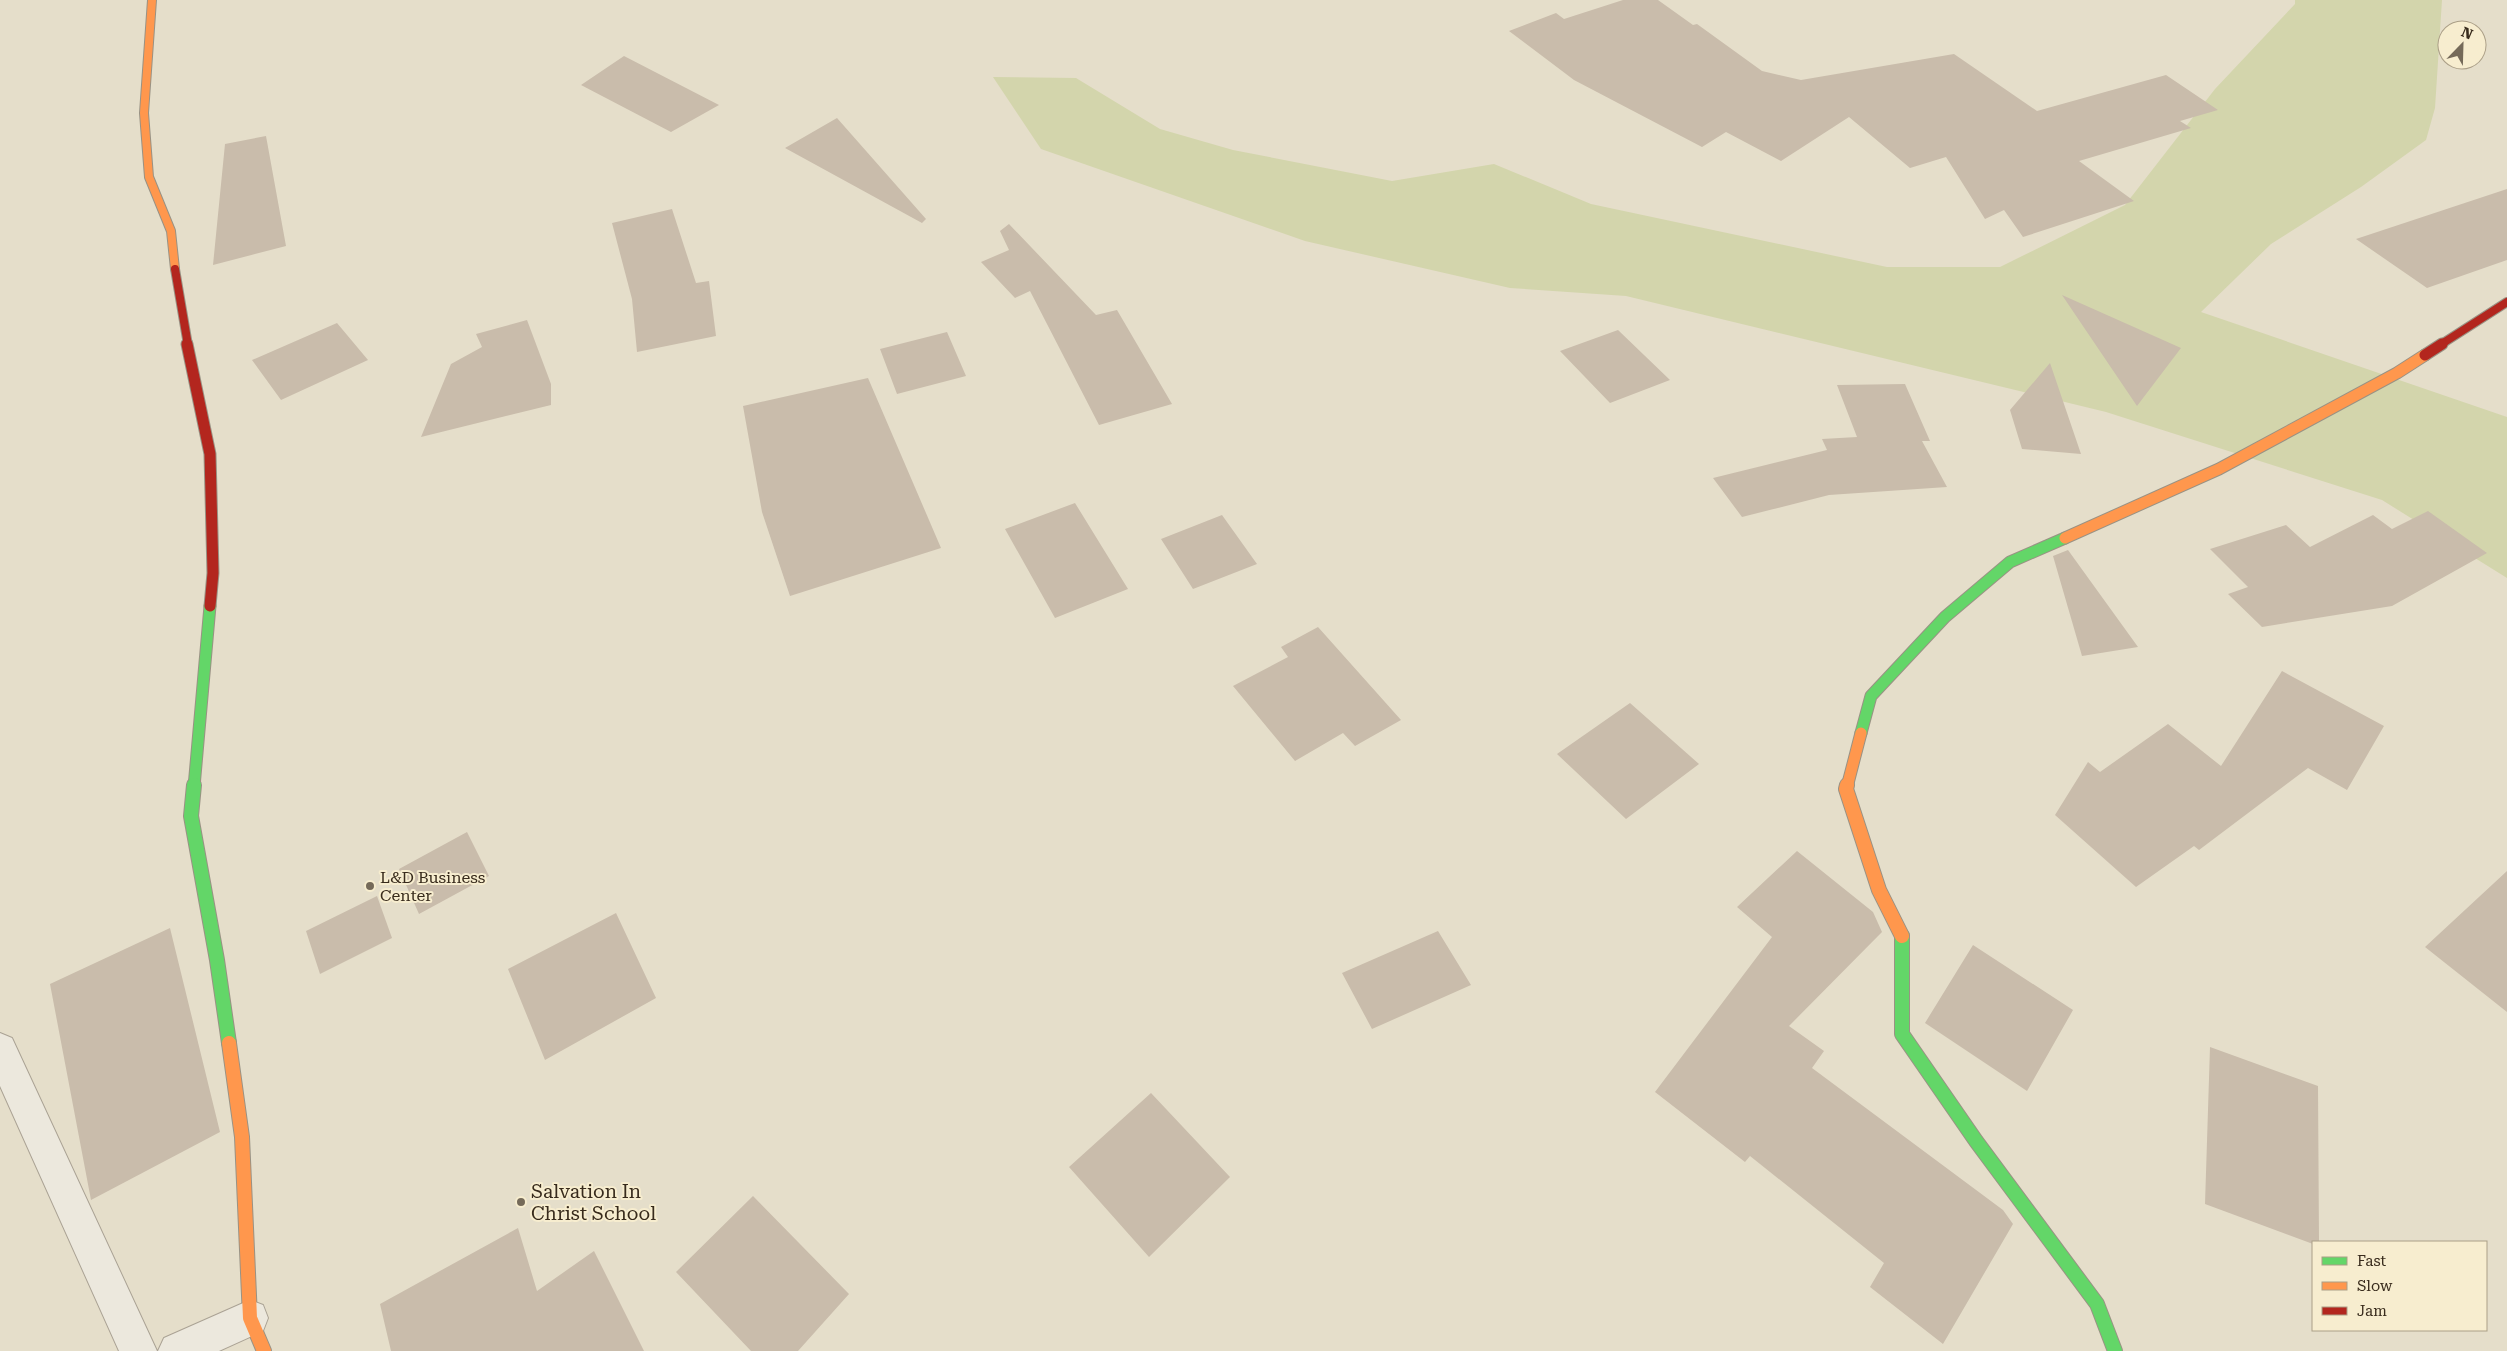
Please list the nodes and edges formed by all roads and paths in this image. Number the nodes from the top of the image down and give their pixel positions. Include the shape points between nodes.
1 (152, 0) edge
2 (2507, 302) edge
3 (0, 1050) edge
4 (250, 1318) junction
5 (138, 1351) edge
6 (178, 1351) edge
7 (264, 1351) edge
8 (2115, 1351) edge

1 - 4 street via 144,113 149,177 171,232 179,304 210,454 213,573 191,816 217,960 242,1138
2 - 8 street via 2397,373 2219,470 2010,562 1945,617 1871,696 1846,789 1879,890 1902,934 1902,1034 1976,1141 2097,1304
3 - 5 street
4 - 6 street
4 - 7 street

